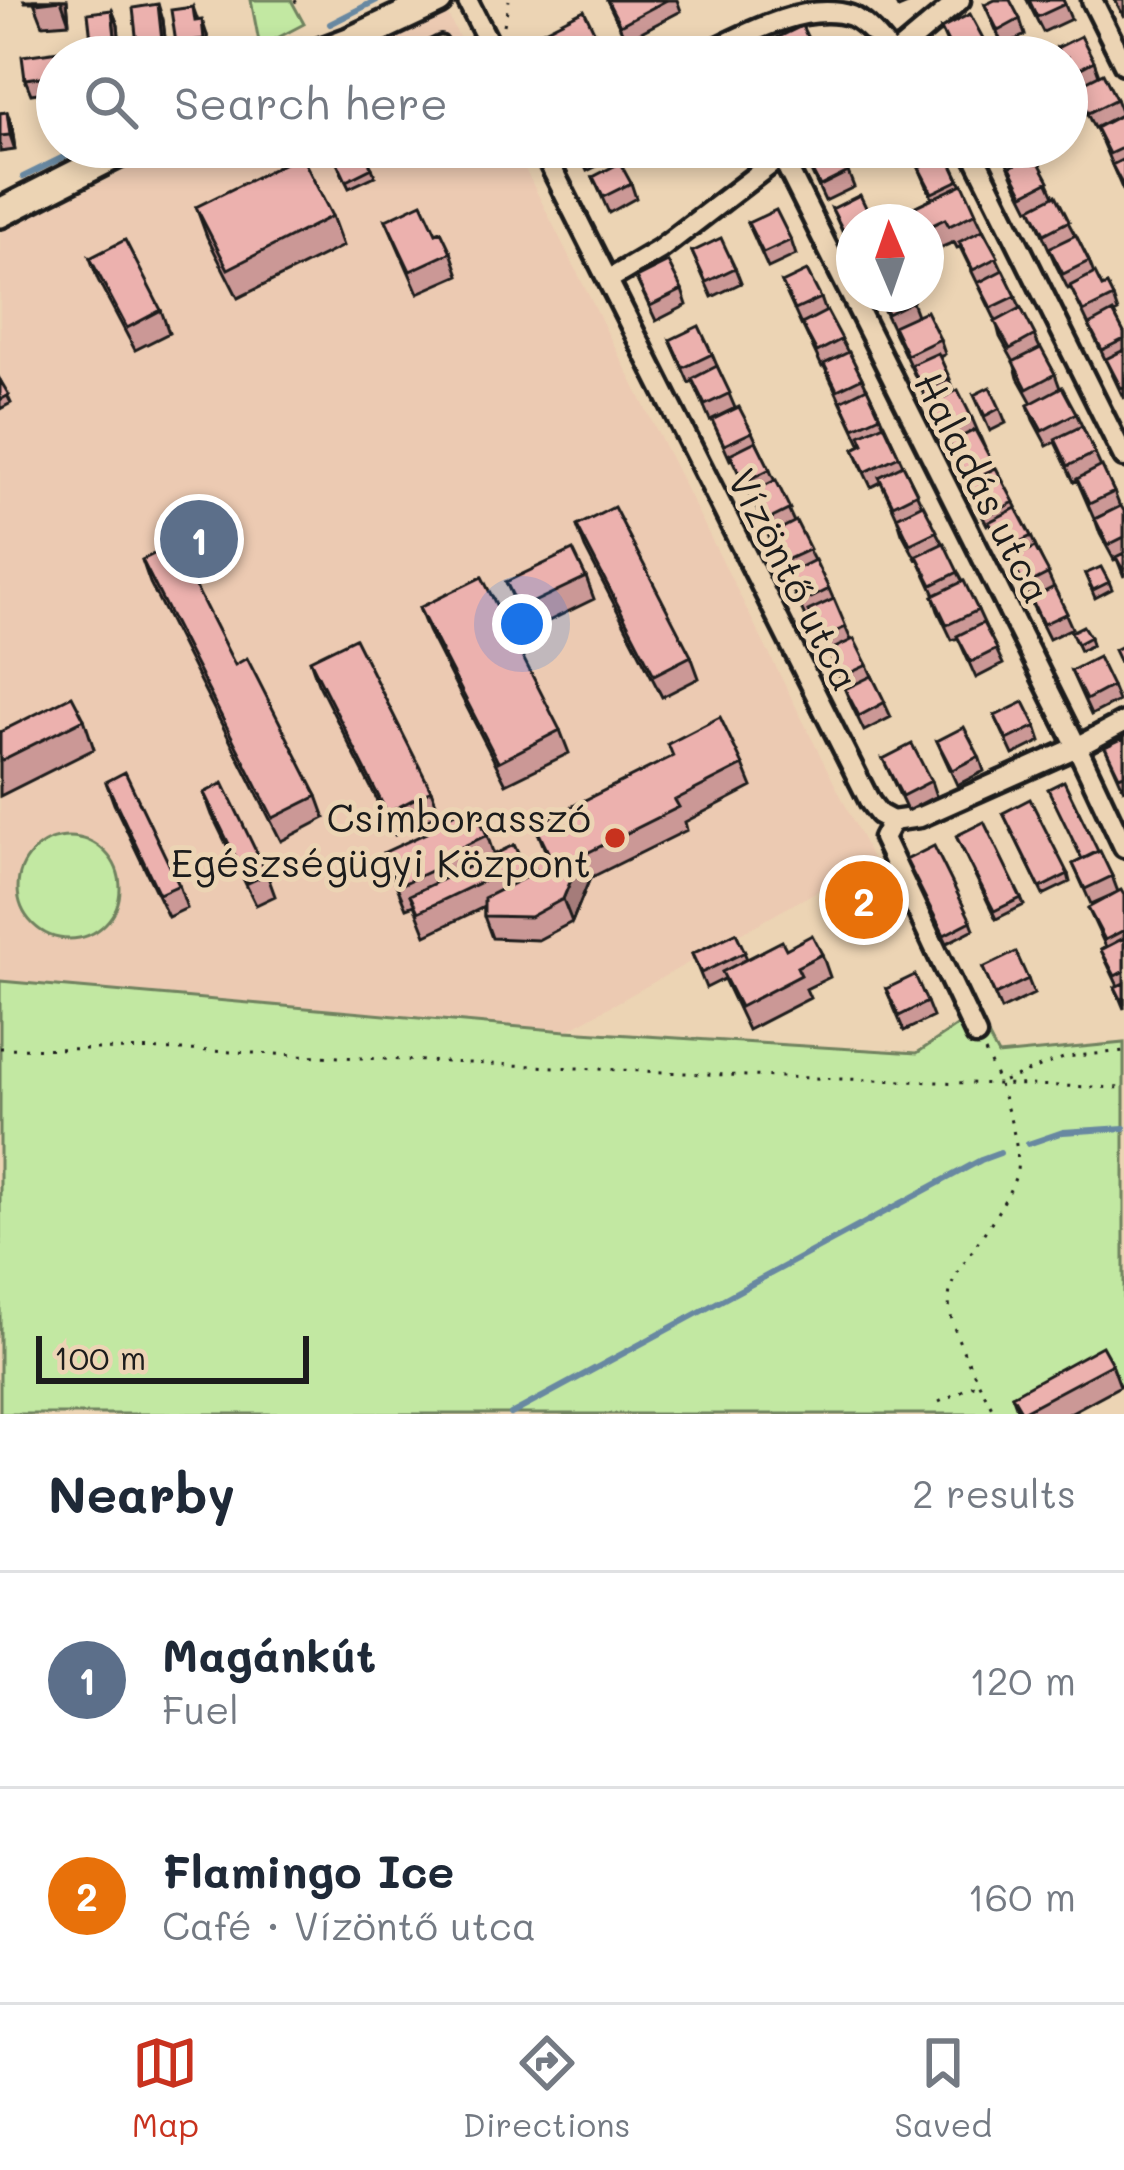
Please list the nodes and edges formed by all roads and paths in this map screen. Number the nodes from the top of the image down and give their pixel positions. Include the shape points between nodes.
1 (403, 0) edge
2 (438, 0) edge
3 (467, 0) edge
4 (509, 0) edge
5 (960, 0) edge
6 (1092, 0) edge
7 (504, 25) dead end
8 (337, 36) edge
9 (362, 36) edge
10 (485, 36) edge
11 (742, 36) edge
12 (876, 36) edge
13 (917, 36) edge
14 (1124, 64) edge
15 (89, 168) edge
16 (552, 168) edge
17 (766, 168) edge
18 (795, 168) edge
19 (980, 168) edge
20 (0, 213) edge
21 (608, 280) junction
22 (1124, 458) edge
23 (1124, 722) edge
24 (1077, 747) junction
25 (892, 821) junction
26 (1124, 848) edge
27 (976, 1035) joint
28 (0, 1048) edge
29 (1124, 1051) edge
30 (997, 1083) junction
31 (1124, 1088) edge
32 (980, 1382) junction
33 (939, 1402) dead end
34 (995, 1414) edge

1 - 8 main road
2 - 9 main road
3 - 10 street
4 - 7 path
5 - 13 street
6 - 14 street
11 - 12 street via 790,13 830,8
15 - 20 main road
16 - 21 street, Vízöntő utca
17 - 21 street
18 - 24 street, Haladás utca
19 - 22 street
21 - 25 street, Vízöntő utca via 870,802
23 - 24 street
24 - 25 street via 920,818
24 - 26 street, Haladás utca
25 - 27 street, Vízöntő utca via 884,838
27 - 30 path
28 - 30 path
29 - 30 path via 1066,1058
30 - 31 path
30 - 32 path via 1018,1147 1017,1175 949,1295
32 - 33 path
32 - 34 path

